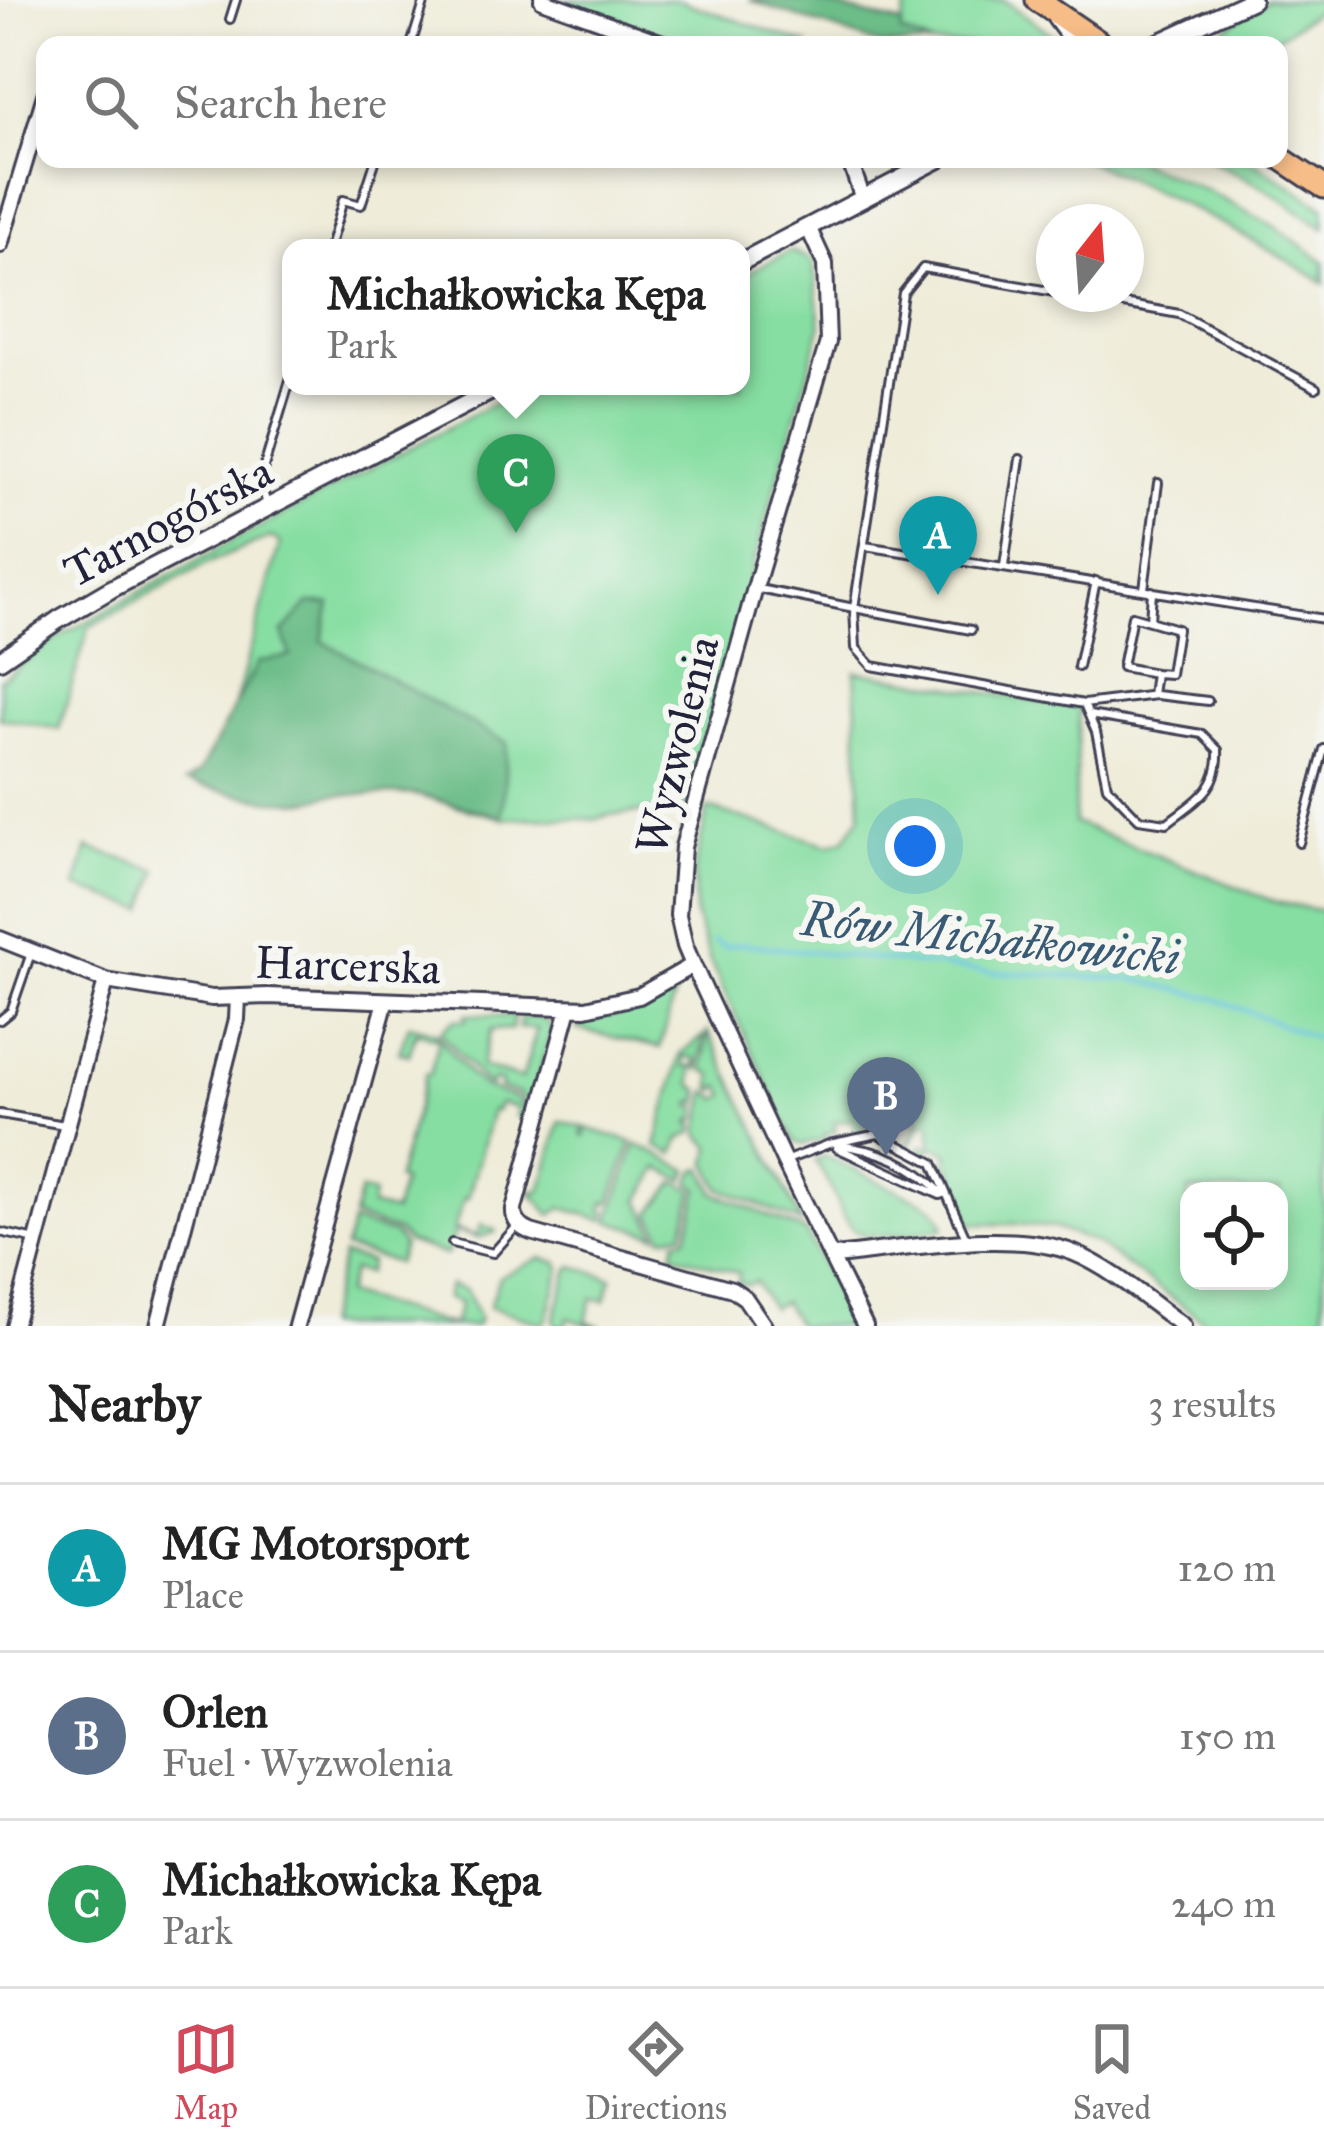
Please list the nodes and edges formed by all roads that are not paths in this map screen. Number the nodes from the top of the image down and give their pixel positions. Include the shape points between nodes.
1 (236, 0) edge
2 (424, 0) edge
3 (542, 0) edge
4 (1252, 0) edge
5 (1042, 4) edge
6 (230, 19) dead end
7 (1202, 24) junction
8 (414, 36) edge
9 (643, 36) edge
10 (1069, 36) edge
11 (1090, 36) edge
12 (1175, 36) edge
13 (1192, 36) edge
14 (36, 125) edge
15 (1288, 163) edge
16 (373, 168) edge
17 (852, 168) edge
18 (923, 168) edge
19 (1324, 187) edge
20 (863, 199) junction
21 (808, 227) junction
22 (332, 239) edge
23 (0, 245) edge
24 (750, 257) edge
25 (1036, 289) edge
26 (1144, 308) edge
27 (1316, 388) dead end
28 (286, 395) edge
29 (484, 395) edge
30 (1020, 459) dead end
31 (1158, 483) dead end
32 (268, 509) junction
33 (865, 546) junction
34 (1004, 566) junction
35 (1096, 581) junction
36 (755, 588) junction
37 (1148, 590) junction
38 (854, 608) junction
39 (1324, 619) edge
40 (1150, 621) junction
41 (971, 630) dead end
42 (0, 660) edge
43 (1078, 667) dead end
44 (1155, 674) junction
45 (1153, 695) junction
46 (1208, 701) dead end
47 (1084, 704) junction
48 (1089, 716) junction
49 (1324, 749) edge
50 (1298, 844) dead end
51 (0, 939) edge
52 (31, 952) junction
53 (693, 964) junction
54 (106, 981) junction
55 (238, 997) junction
56 (386, 1001) junction
57 (569, 1008) junction
58 (0, 1020) edge
59 (0, 1114) edge
60 (65, 1125) junction
61 (829, 1144) junction
62 (784, 1161) junction
63 (948, 1199) junction
64 (519, 1225) junction
65 (0, 1232) edge
66 (36, 1240) junction
67 (452, 1243) dead end
68 (968, 1243) junction
69 (833, 1256) junction
70 (14, 1326) edge
71 (158, 1326) edge
72 (296, 1326) edge
73 (764, 1326) edge
74 (866, 1326) edge
75 (1183, 1326) edge

1 - 6 lane
2 - 8 lane
3 - 9 street
4 - 7 street
5 - 10 street
5 - 11 main road
7 - 12 street
7 - 13 street
14 - 23 street
15 - 19 main road
16 - 22 lane via 361,205 344,200
17 - 20 street
18 - 20 street
20 - 21 street
21 - 24 street
21 - 36 street, Wyzwolenia via 825,264 828,342
25 - 33 lane via 923,268 903,293
26 - 27 lane via 1179,314
28 - 32 lane via 260,480
29 - 32 street, Tarnogórska
30 - 34 lane
31 - 37 lane
32 - 42 street, Tarnogórska via 111,589
33 - 34 lane
33 - 38 lane
34 - 35 lane
35 - 37 lane
35 - 43 lane
36 - 38 lane
36 - 53 street, Wyzwolenia via 683,847 678,915
37 - 39 lane
37 - 40 lane
38 - 41 lane
38 - 47 lane via 856,648 872,667
40 - 44 lane via 1177,629 1170,674
40 - 44 lane via 1132,616 1122,667
44 - 45 lane
45 - 46 lane
45 - 47 lane
47 - 48 lane
48 - 48 lane via 1106,787 1139,819 1167,823 1205,793 1219,770 1218,750 1202,734
49 - 50 lane
51 - 52 street, Harcerska
52 - 54 street, Harcerska
52 - 58 lane via 11,1011
53 - 57 street, Harcerska via 624,1001
53 - 62 street, Wyzwolenia
54 - 55 street, Harcerska
54 - 60 street
55 - 56 street, Harcerska
55 - 71 street
56 - 57 street, Harcerska
56 - 72 street
57 - 64 street via 514,1209
59 - 60 lane
60 - 66 street
61 - 62 lane
61 - 63 lane via 872,1149 924,1174
61 - 63 lane via 878,1134 933,1163
62 - 69 street, Wyzwolenia
63 - 68 lane
64 - 67 lane via 493,1253
64 - 73 street via 732,1288
65 - 66 lane
66 - 70 street
68 - 69 street
68 - 75 street via 1022,1242 1077,1254
69 - 74 street, Wyzwolenia

